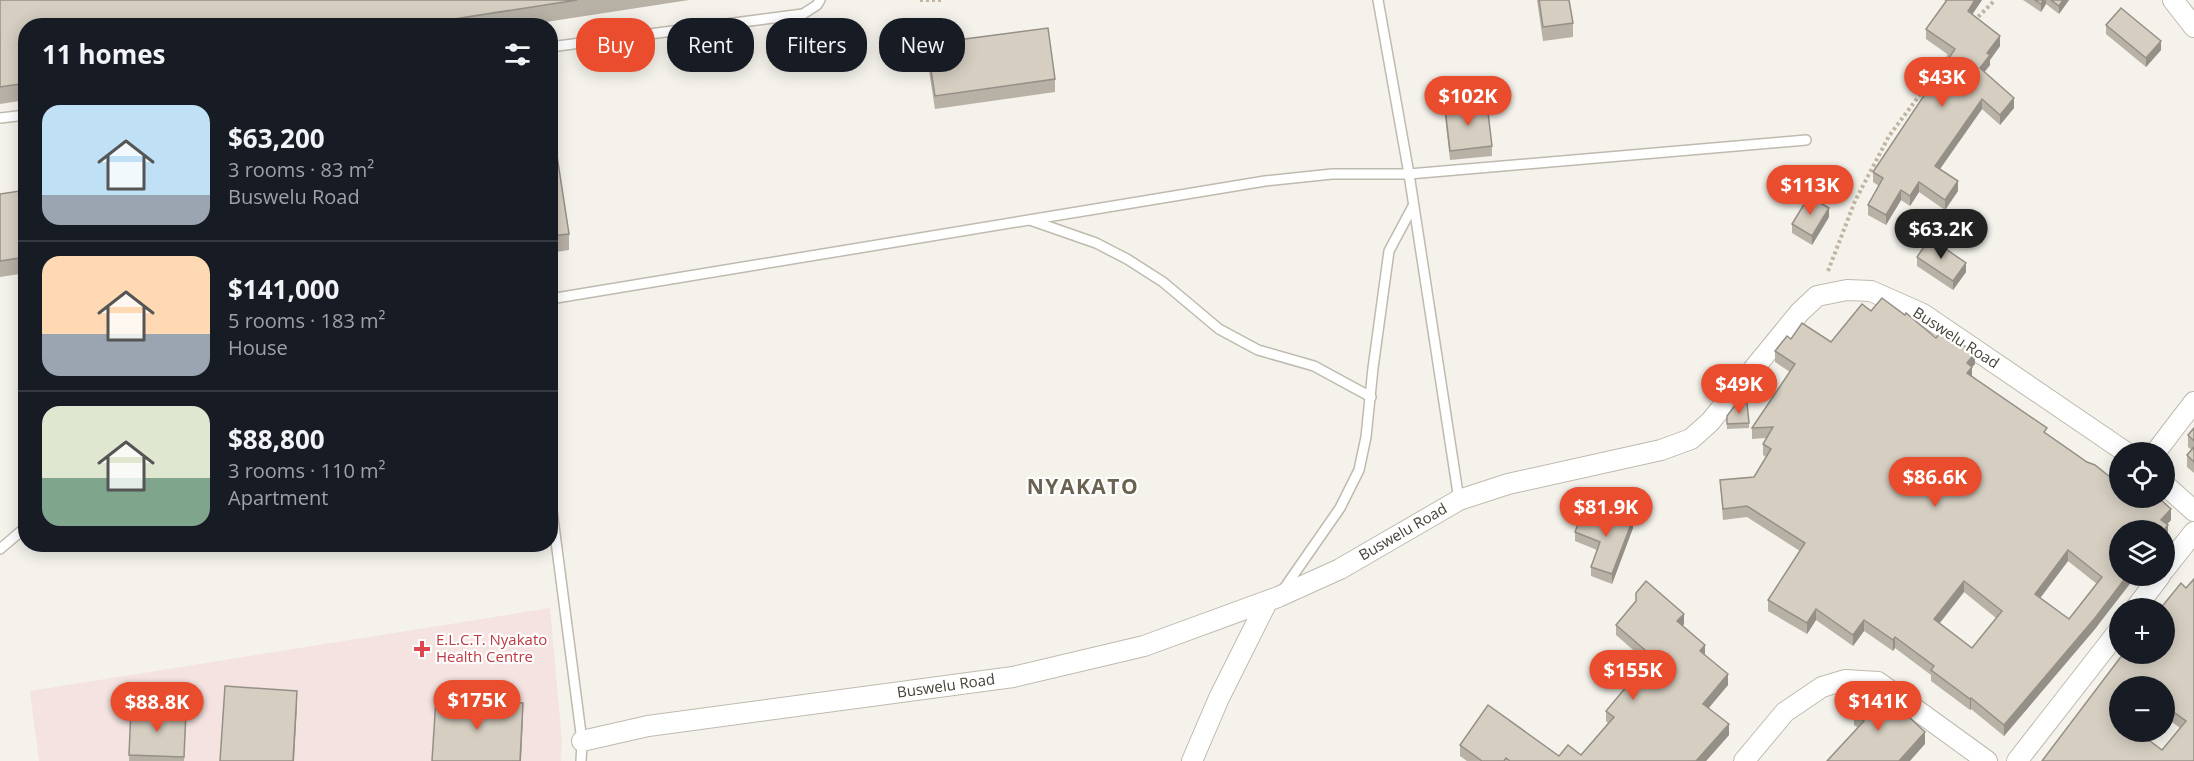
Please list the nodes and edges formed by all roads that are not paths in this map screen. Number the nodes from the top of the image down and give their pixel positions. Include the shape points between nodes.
1 (819, 0) edge
2 (1378, 0) edge
3 (558, 46) edge
4 (18, 116) edge
5 (0, 118) edge
6 (1806, 140) dead end
7 (1409, 174) junction
8 (1413, 206) junction
9 (1026, 219) junction
10 (558, 298) edge
11 (1371, 397) junction
12 (2194, 402) edge
13 (2111, 442) edge
14 (2163, 442) edge
15 (2175, 494) edge
16 (1459, 500) junction
17 (2194, 512) edge
18 (2194, 532) edge
19 (18, 534) edge
20 (0, 549) edge
21 (557, 552) edge
22 (2175, 556) edge
23 (2152, 586) edge
24 (2143, 598) edge
25 (1273, 599) junction
26 (2109, 642) edge
27 (582, 741) junction
28 (581, 761) edge
29 (1192, 761) edge
30 (1744, 761) edge
31 (1987, 761) edge
32 (2017, 761) edge

1 - 3 lane via 803,14
2 - 7 lane
4 - 5 lane
6 - 7 lane
7 - 8 lane
7 - 9 lane via 1332,174 1265,181
8 - 11 lane via 1389,251
8 - 16 lane
9 - 10 lane
9 - 11 lane via 1096,243 1163,282 1219,329 1257,350 1314,366
11 - 25 lane via 1359,470 1340,508
12 - 14 street
13 - 16 street, Buswelu Road via 1923,314 1871,291 1847,290 1817,296 1800,312 1691,440 1508,484
15 - 17 street
16 - 25 street, Buswelu Road via 1340,569
18 - 22 street
19 - 20 lane
21 - 27 lane
23 - 24 street
25 - 27 street, Buswelu Road via 1144,646 1013,677 648,726
25 - 29 street via 1219,698
26 - 32 street
27 - 28 lane
30 - 31 street via 1785,712 1822,687 1845,680 1878,682

